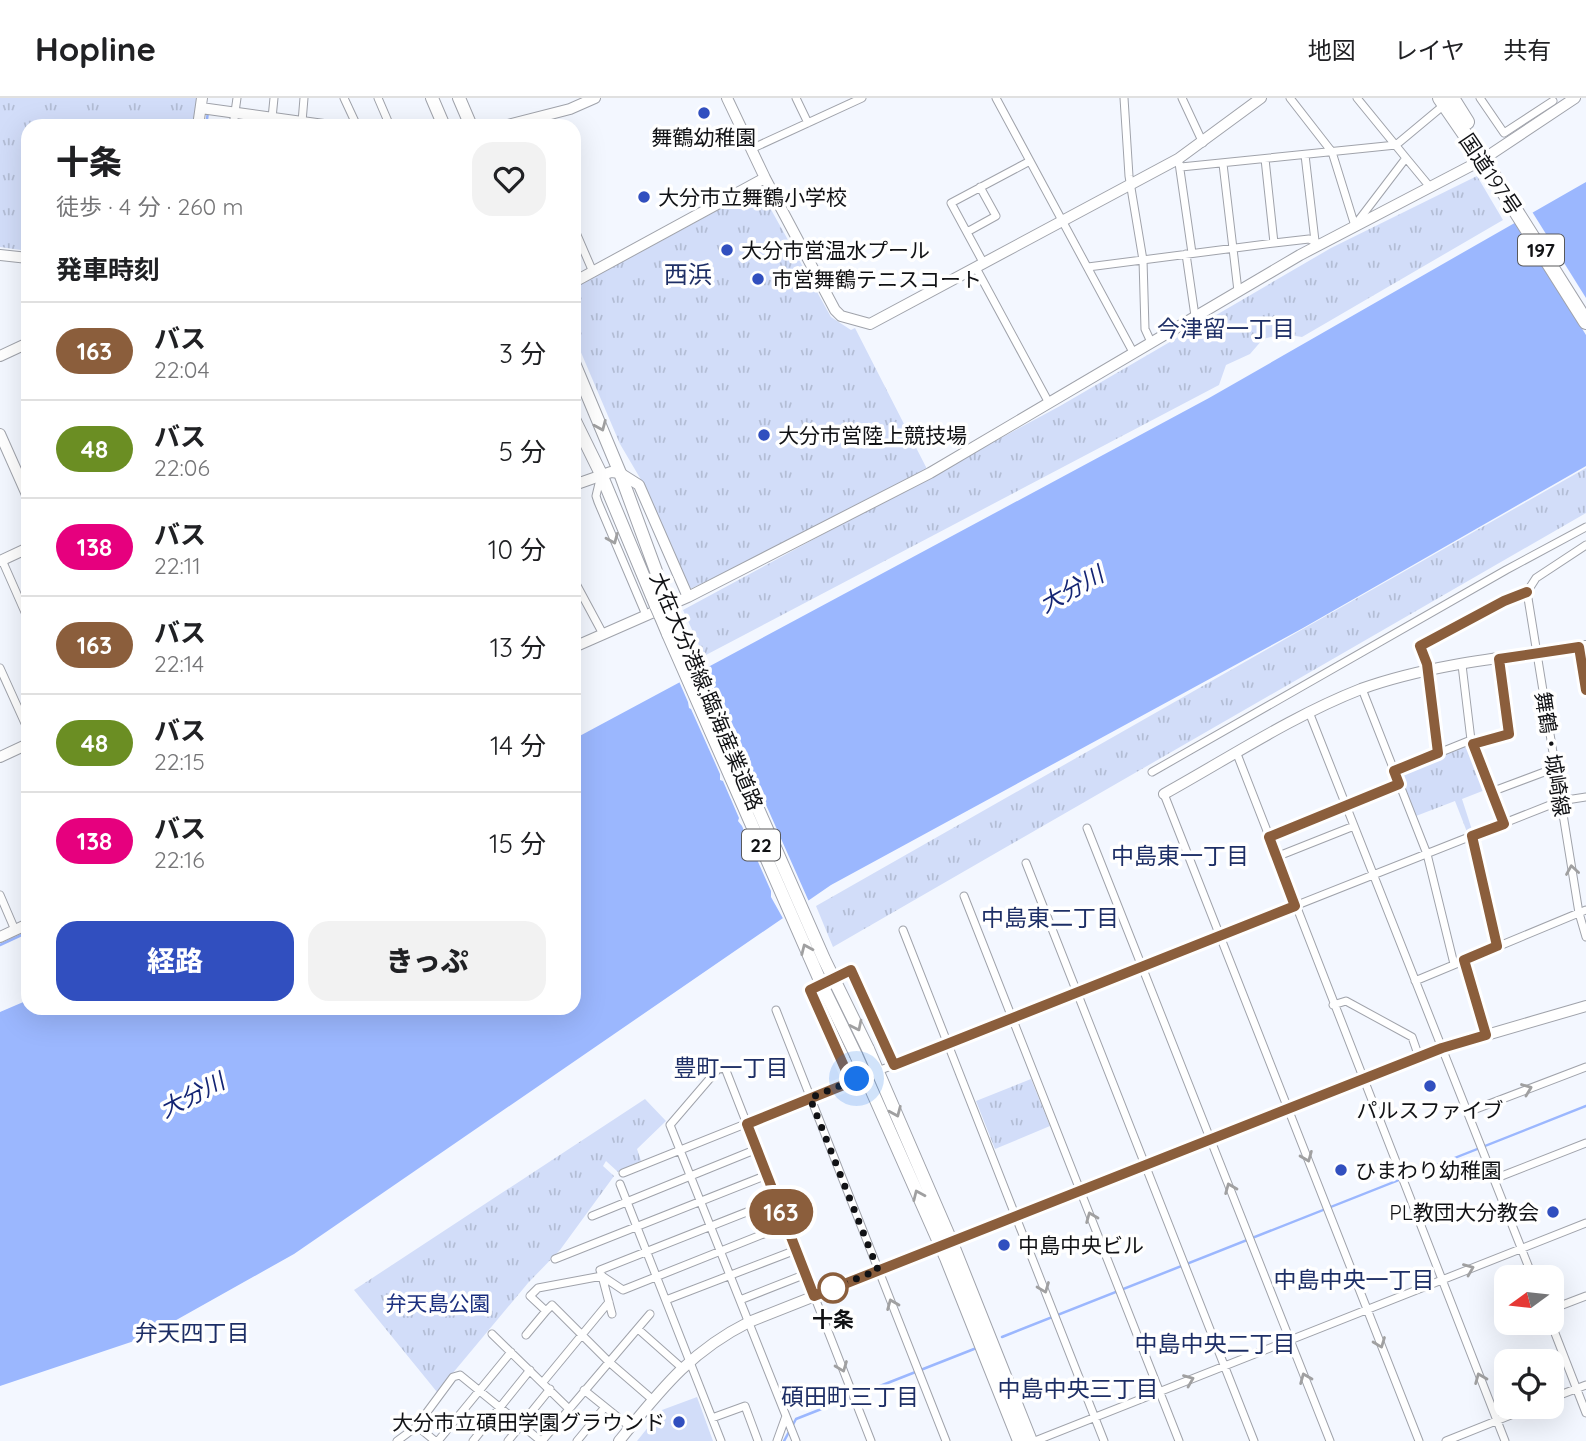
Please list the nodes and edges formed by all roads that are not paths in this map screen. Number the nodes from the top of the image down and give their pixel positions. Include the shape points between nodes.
1 (237, 98) edge
2 (274, 98) edge
3 (304, 98) edge
4 (344, 98) edge
5 (378, 98) edge
6 (432, 98) edge
7 (459, 98) edge
8 (595, 98) edge
9 (727, 98) edge
10 (796, 98) edge
11 (861, 98) edge
12 (996, 98) edge
13 (1124, 98) edge
14 (1182, 98) edge
15 (1261, 98) edge
16 (1290, 98) edge
17 (1357, 98) edge
18 (1480, 98) edge
19 (1575, 98) edge
20 (1445, 100) edge
21 (202, 103) edge
22 (1554, 103) edge
23 (235, 113) junction
24 (234, 119) edge
25 (261, 119) edge
26 (274, 119) edge
27 (302, 119) edge
28 (354, 119) edge
29 (387, 119) edge
30 (441, 119) edge
31 (468, 119) edge
32 (543, 119) edge
33 (808, 123) junction
34 (1203, 143) junction
35 (1396, 145) junction
36 (751, 149) junction
37 (1332, 152) junction
38 (1305, 155) junction
39 (1406, 158) junction
40 (1486, 158) junction
41 (1265, 159) junction
42 (1030, 160) junction
43 (1180, 163) junction
44 (1223, 164) junction
45 (1498, 176) junction
46 (765, 178) junction
47 (1131, 185) junction
48 (981, 187) junction
49 (1430, 187) junction
50 (1063, 221) junction
51 (1355, 226) junction
52 (967, 232) junction
53 (1317, 242) junction
54 (1274, 243) junction
55 (581, 244) edge
56 (1233, 248) junction
57 (1189, 254) junction
58 (0, 255) edge
59 (21, 257) edge
60 (1143, 260) junction
61 (980, 266) junction
62 (1087, 267) junction
63 (593, 272) junction
64 (581, 278) edge
65 (1238, 291) junction
66 (1586, 309) edge
67 (1195, 316) junction
68 (1586, 322) edge
69 (1151, 342) junction
70 (21, 346) edge
71 (1133, 352) junction
72 (0, 356) edge
73 (581, 379) edge
74 (1049, 403) junction
75 (581, 433) edge
76 (0, 434) edge
77 (621, 473) junction
78 (601, 474) junction
79 (21, 481) edge
80 (581, 482) edge
81 (1586, 527) edge
82 (1586, 545) edge
83 (21, 551) edge
84 (1, 561) edge
85 (581, 592) edge
86 (1527, 592) junction
87 (688, 597) junction
88 (21, 604) edge
89 (664, 608) junction
90 (646, 615) junction
91 (673, 631) junction
92 (603, 634) junction
93 (581, 644) edge
94 (1583, 646) edge
95 (1536, 653) junction
96 (1499, 659) junction
97 (1462, 665) junction
98 (0, 668) edge
99 (1428, 671) junction
100 (1362, 689) junction
101 (1586, 691) edge
102 (1309, 712) junction
103 (21, 714) edge
104 (1472, 742) junction
105 (21, 747) edge
106 (1438, 753) junction
107 (1237, 754) junction
108 (0, 757) edge
109 (1555, 768) junction
110 (1394, 771) junction
111 (1152, 772) dead end
112 (1399, 784) junction
113 (1491, 792) junction
114 (1164, 794) joint
115 (1586, 797) edge
116 (1560, 801) junction
117 (1346, 805) junction
118 (1504, 824) junction
119 (1354, 826) junction
120 (1087, 828) dead end
121 (1472, 836) junction
122 (1269, 837) junction
123 (1427, 854) junction
124 (1276, 857) junction
125 (1026, 863) dead end
126 (1374, 875) junction
127 (0, 895) edge
128 (964, 896) dead end
129 (1295, 906) junction
130 (1583, 911) edge
131 (21, 927) edge
132 (15, 930) junction
133 (903, 930) dead end
134 (1220, 936) junction
135 (0, 937) edge
136 (1586, 937) edge
137 (1497, 946) junction
138 (1464, 960) junction
139 (1454, 964) junction
140 (1142, 967) junction
141 (1415, 981) junction
142 (1077, 993) junction
143 (1333, 1005) junction
144 (1586, 1006) edge
145 (776, 1010) dead end
146 (1013, 1019) junction
147 (1486, 1035) junction
148 (948, 1044) junction
149 (1442, 1048) junction
150 (1419, 1058) junction
151 (894, 1065) junction
152 (1586, 1067) edge
153 (878, 1071) junction
154 (865, 1076) junction
155 (1362, 1080) junction
156 (851, 1082) junction
157 (810, 1098) junction
158 (1288, 1109) junction
159 (1468, 1112) junction
160 (747, 1124) junction
161 (1211, 1140) junction
162 (1586, 1143) edge
163 (757, 1149) junction
164 (680, 1150) junction
165 (1146, 1166) junction
166 (623, 1173) dead end
167 (767, 1175) junction
168 (691, 1177) junction
169 (1494, 1179) junction
170 (620, 1184) dead end
171 (1081, 1192) junction
172 (777, 1200) junction
173 (627, 1201) junction
174 (700, 1201) junction
175 (592, 1216) dead end
176 (1016, 1217) junction
177 (1586, 1223) edge
178 (786, 1225) junction
179 (637, 1226) junction
180 (710, 1226) junction
181 (946, 1244) junction
182 (1521, 1248) junction
183 (796, 1250) junction
184 (647, 1251) junction
185 (720, 1251) junction
186 (555, 1259) dead end
187 (1528, 1265) edge
188 (878, 1270) junction
189 (806, 1275) junction
190 (602, 1276) junction
191 (657, 1276) junction
192 (730, 1276) junction
193 (1441, 1280) junction
194 (814, 1296) junction
195 (1586, 1296) edge
196 (666, 1300) junction
197 (740, 1300) junction
198 (609, 1301) junction
199 (1564, 1304) edge
200 (1367, 1310) junction
201 (546, 1311) junction
202 (612, 1314) dead end
203 (650, 1314) dead end
204 (748, 1322) junction
205 (638, 1329) junction
206 (492, 1334) dead end
207 (526, 1335) dead end
208 (582, 1335) junction
209 (1556, 1335) edge
210 (1290, 1340) junction
211 (512, 1352) junction
212 (609, 1362) junction
213 (686, 1364) junction
214 (1224, 1366) junction
215 (530, 1370) junction
216 (543, 1382) junction
217 (1586, 1385) edge
218 (1577, 1389) junction
219 (550, 1390) junction
220 (584, 1390) junction
221 (479, 1391) junction
222 (1160, 1392) junction
223 (1564, 1394) edge
224 (653, 1400) junction
225 (500, 1407) junction
226 (605, 1407) junction
227 (569, 1409) junction
228 (1586, 1413) edge
229 (1095, 1417) junction
230 (712, 1418) junction
231 (1502, 1419) edge
232 (788, 1420) junction
233 (1497, 1421) junction
234 (521, 1424) junction
235 (417, 1426) junction
236 (630, 1427) junction
237 (795, 1437) edge
238 (397, 1441) edge
239 (436, 1441) edge
240 (473, 1441) edge
241 (508, 1441) edge
242 (542, 1441) edge
243 (577, 1441) edge
244 (619, 1441) edge
245 (721, 1441) edge
246 (758, 1441) edge
247 (777, 1441) edge
248 (871, 1441) edge
249 (946, 1441) edge
250 (1018, 1441) edge
251 (1033, 1441) edge
252 (1104, 1441) edge
253 (1179, 1441) edge
254 (1254, 1441) edge
255 (1330, 1441) edge
256 (1419, 1441) edge
257 (1446, 1441) edge
258 (1505, 1441) edge

1 - 23 street
2 - 26 street
3 - 27 street
4 - 28 street
5 - 29 street
6 - 30 main road
7 - 31 main road
8 - 32 street
9 - 36 street
10 - 33 street
11 - 33 street
12 - 42 street
13 - 47 street
14 - 34 street
15 - 34 street
16 - 37 street
17 - 35 street
18 - 22 street via 1504,133
19 - 22 street
20 - 35 street
20 - 40 highway, 国道197号 / 197
21 - 23 street
22 - 40 street
23 - 24 street
23 - 25 street
33 - 36 street
34 - 43 street
35 - 37 street
35 - 39 street
36 - 46 street
37 - 38 street
37 - 51 street
38 - 41 street
38 - 53 street
39 - 49 street
39 - 51 street
40 - 45 highway, 国道197号 / 197
40 - 49 street
41 - 44 street
41 - 54 street
42 - 48 street
42 - 50 street
43 - 44 street
43 - 47 street
43 - 57 street
44 - 56 street
45 - 66 highway, 国道197号 / 197
45 - 68 highway, 国道197号 / 197
46 - 61 street via 841,316 874,323
46 - 63 street
47 - 50 street
47 - 60 street
48 - 52 street via 996,216
48 - 52 street via 951,203
49 - 51 street
50 - 61 street
50 - 62 street
51 - 53 street
52 - 61 street
53 - 54 street
53 - 65 street
54 - 56 street
55 - 63 street
56 - 57 street
56 - 65 street
57 - 60 street
57 - 67 street
58 - 59 street
60 - 62 street
60 - 69 street via 1145,329
61 - 74 street
62 - 71 street
63 - 64 street
65 - 67 street
67 - 69 street
69 - 71 street
70 - 72 street
71 - 74 street
73 -> 77 main road, 大在大分港線;臨海産業道路 / 22
74 - 87 street via 930,473
75 - 78 main road, 大在大分港線;臨海産業道路 / 22
76 - 79 street
77 - 78 street
77 - 87 street via 639,485
77 - 89 main road, 大在大分港線;臨海産業道路 / 22
78 - 80 street
78 - 89 main road, 大在大分港線;臨海産業道路 / 22
78 -> 90 street via 596,496
81 - 111 street
82 - 86 street via 1536,578
83 - 84 street
84 - 88 street
85 - 92 street
86 - 95 street, 舞鶴・城崎線
86 - 99 street via 1420,646
87 - 90 street
89 - 91 main road, 大在大分港線;臨海産業道路 / 22
90 - 92 street
91 -> 153 main road, 大在大分港線;臨海産業道路 / 22, bridge
154 -> 91 main road, 大在大分港線;臨海産業道路 / 22, bridge
92 - 93 street
94 - 95 street
94 - 101 street
95 - 96 street
95 - 109 street, 舞鶴・城崎線
96 - 97 street
96 - 104 street via 1509,734
97 - 99 street
97 - 104 street
98 - 103 street
99 - 100 street
99 - 106 street
100 - 102 street
100 - 110 street
102 - 107 street
102 - 117 street
104 - 106 street
104 - 113 street
105 - 108 street
106 - 110 street
107 - 114 street
107 - 122 street
109 - 113 street
109 - 116 street, 舞鶴・城崎線
110 - 112 street
112 - 117 street
112 - 123 street
113 - 118 street
114 - 134 street
115 - 116 street
116 - 118 street
130 -> 116 street, 舞鶴・城崎線
117 - 119 street
117 - 122 street
118 - 121 street
119 - 124 street
119 - 126 street
120 - 140 street
121 - 123 street
121 - 137 street
122 - 124 street
123 - 126 street
123 - 139 street
124 - 129 street
125 - 142 street
126 - 129 street
126 - 141 street
127 - 132 street
128 - 146 street
129 - 134 street
129 - 143 street
130 - 136 street, 舞鶴・城崎線
130 - 137 street
131 - 132 street
132 - 135 street
133 - 148 street
134 - 140 street
134 - 158 street
137 - 138 street
138 - 139 street
138 - 147 street
139 - 141 street
140 - 142 street
140 - 161 street
141 - 149 street
142 - 146 street
142 - 165 street
143 - 150 street via 1346,1000 1412,1037
143 - 155 street
144 - 147 street
145 - 157 street
146 - 148 street
146 - 171 street
147 - 149 street
148 - 151 street
148 - 176 street
149 - 150 street
149 - 159 street
150 - 155 street
151 - 153 street
151 - 156 street via 851,970 810,990
159 -> 152 street
153 -> 181 main road, 大在大分港線;臨海産業道路 / 22
154 - 156 street
181 -> 154 main road, 大在大分港線;臨海産業道路 / 22
155 - 158 street
155 - 193 street
156 - 157 street
157 - 160 street
157 - 188 street
158 - 161 street
158 -> 200 street
159 - 169 street
160 - 163 street
160 - 164 street
160 - 164 street via 725,1068 718,1069 670,1125
161 - 165 street
210 -> 161 street
162 - 169 street
163 - 167 street
163 - 168 street
164 - 166 street
164 - 168 street
165 - 171 street
165 - 214 street
167 - 172 street
167 - 174 street
168 - 173 street
168 - 174 street
169 - 182 street
170 - 173 street
171 - 176 street
222 -> 171 street
172 - 178 street
172 - 180 street
173 - 175 street
173 - 179 street
174 - 179 street
174 - 180 street
176 - 181 street
176 -> 229 street
177 - 182 street
178 - 183 street
178 - 185 street
179 - 184 street
179 - 186 street
180 - 184 street
180 - 185 street
181 - 188 street
181 - 250 main road, 大在大分港線;臨海産業道路 / 22
181 - 251 main road, 大在大分港線;臨海産業道路 / 22
182 - 187 street
193 -> 182 street
183 - 189 street
183 - 192 street
184 - 190 street via 600,1270
184 - 191 street
185 - 191 street
185 - 192 street
188 - 194 street
249 -> 188 street
189 - 194 street
189 - 197 street
190 - 191 street via 623,1290
190 - 198 street
190 - 201 street via 538,1288 530,1296
191 - 196 street
192 - 196 street
192 - 197 street
193 - 200 street
233 -> 193 street
194 - 204 street
194 -> 248 street
195 - 199 street
196 - 213 street
197 - 204 street
198 - 202 street
198 - 208 street
200 - 210 street
200 -> 256 street
201 - 207 street
201 - 208 street via 552,1305
203 - 205 street
204 - 213 street
204 - 232 street
205 - 212 street
205 - 213 street
206 - 211 street
208 - 212 street
208 - 216 street
209 - 218 street
210 - 214 street
255 -> 210 street
211 - 215 street
211 - 221 street
212 - 220 street
212 - 224 street
213 - 224 street
213 - 230 street
222 -> 214 street
214 - 254 street
215 - 216 street
215 - 225 street
216 - 219 street
217 - 218 street
218 - 223 street
218 - 228 street
219 - 227 street
219 - 234 street
220 - 226 street
220 - 227 street
221 - 225 street
221 - 235 street via 460,1375 453,1377
221 - 239 street
222 - 229 street
222 - 253 street
224 - 236 street
225 - 234 street
225 - 240 street
226 - 236 street
226 - 243 street
227 - 242 street
229 - 251 street
229 - 252 street
230 - 245 street
230 - 246 street via 745,1406
231 - 233 street
232 - 237 street
232 - 247 street
233 - 257 street
233 - 258 street
234 - 241 street
234 - 242 street
235 - 238 street
235 - 239 street
236 - 244 street

